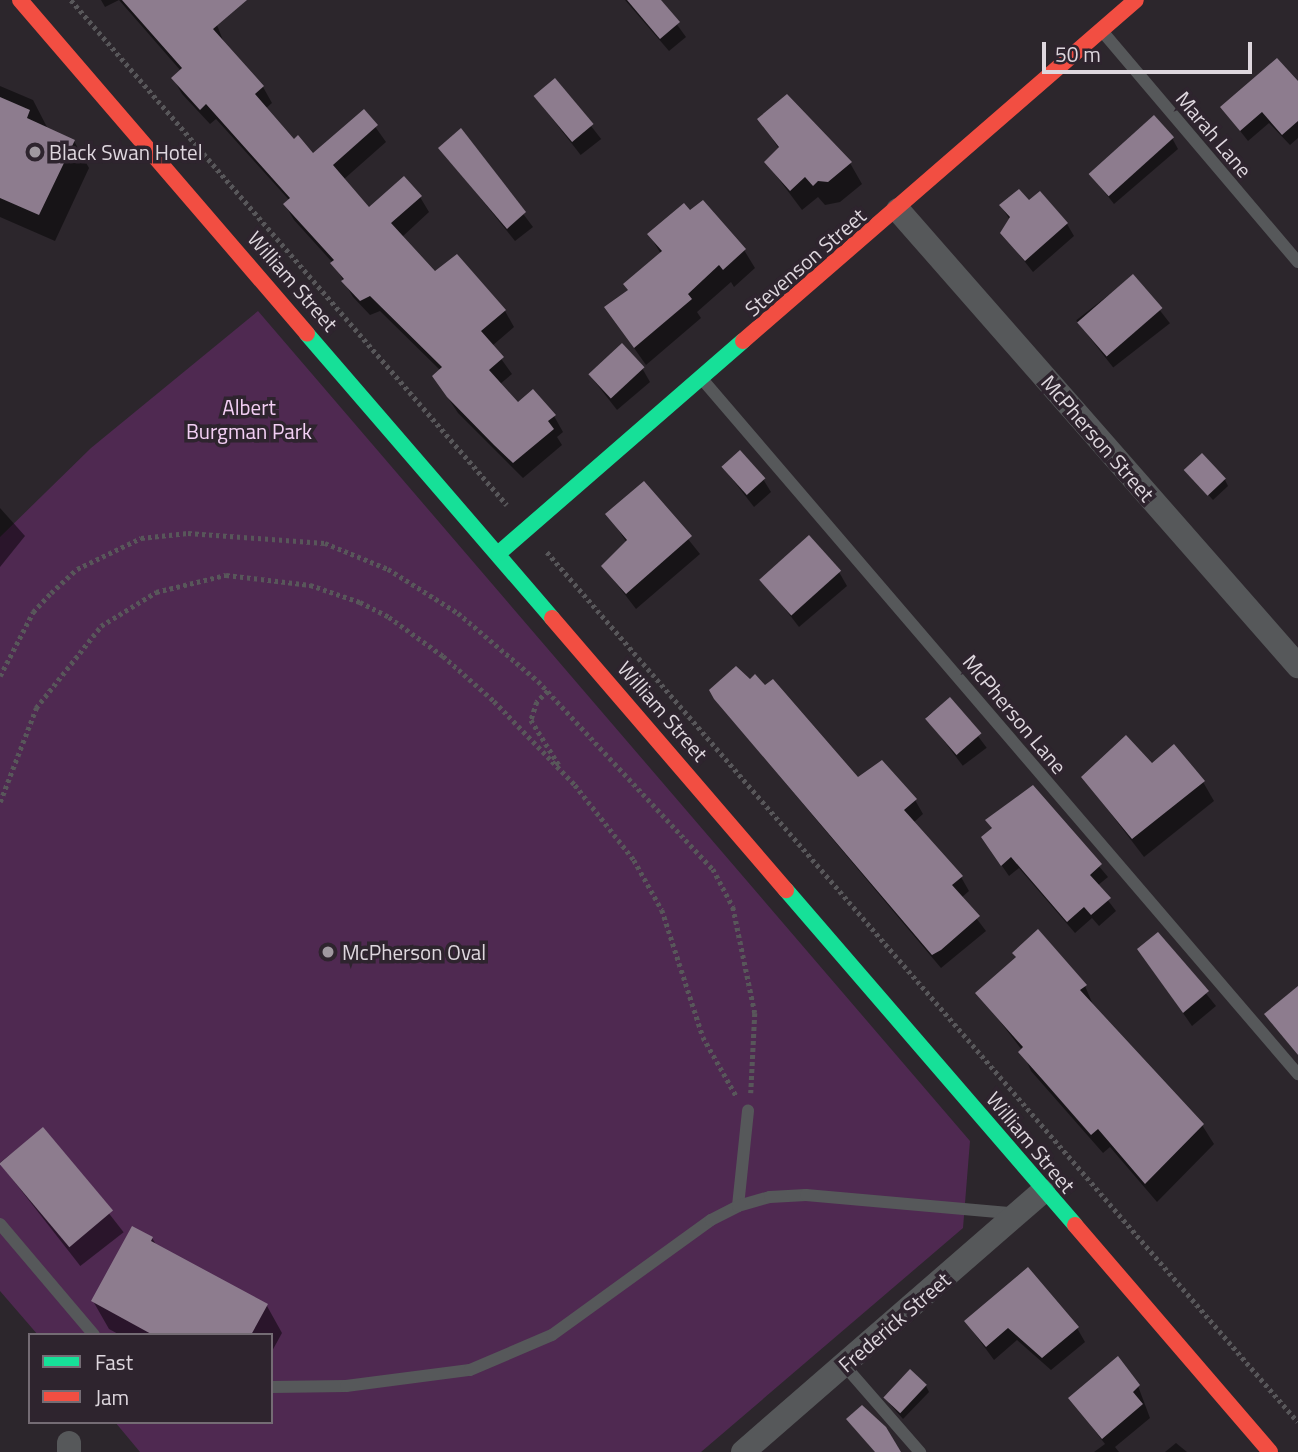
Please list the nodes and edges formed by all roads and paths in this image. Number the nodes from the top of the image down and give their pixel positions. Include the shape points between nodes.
1 (20, 0) edge
2 (71, 0) edge
3 (1136, 0) edge
4 (1101, 31) junction
5 (898, 210) junction
6 (1298, 262) edge
7 (702, 379) junction
8 (528, 529) junction
9 (499, 553) junction
10 (1298, 666) edge
11 (0, 676) edge
12 (548, 691) junction
13 (576, 786) junction
14 (0, 802) edge
15 (1298, 1074) edge
16 (748, 1111) junction
17 (1043, 1191) junction
18 (738, 1206) junction
19 (1018, 1215) junction
20 (0, 1224) edge
21 (92, 1333) edge
22 (844, 1365) junction
23 (273, 1387) edge
24 (1298, 1422) edge
25 (743, 1452) edge
26 (920, 1452) edge
27 (1270, 1452) edge

1 - 9 street, William Street
2 - 8 path
3 - 4 street, Stevenson Street
4 - 5 street, Stevenson Street
4 - 6 lane, Marah Lane
5 - 7 street, Stevenson Street
5 - 10 street, McPherson Street
7 - 8 street, Stevenson Street
7 - 15 lane, McPherson Lane
8 - 9 street, Stevenson Street
8 - 24 path
9 - 17 street, William Street via 886,1000
11 - 12 path via 33,612 77,569 141,538 188,533 325,543 362,556 458,613
12 - 13 path via 537,702 531,720 539,738
12 - 16 path via 682,833 725,887 755,1013
13 - 14 path via 494,701 389,617 310,585 226,575 156,592 101,626 36,708
13 - 16 path via 635,860 662,910 703,1037
16 - 18 lane
17 - 19 street, Frederick Street
17 - 27 street, William Street
18 - 19 lane via 806,1195
18 - 23 lane via 711,1220 552,1335 470,1370 359,1385
19 - 22 street, Frederick Street
20 - 21 lane
22 - 25 street, Frederick Street
22 - 26 lane

